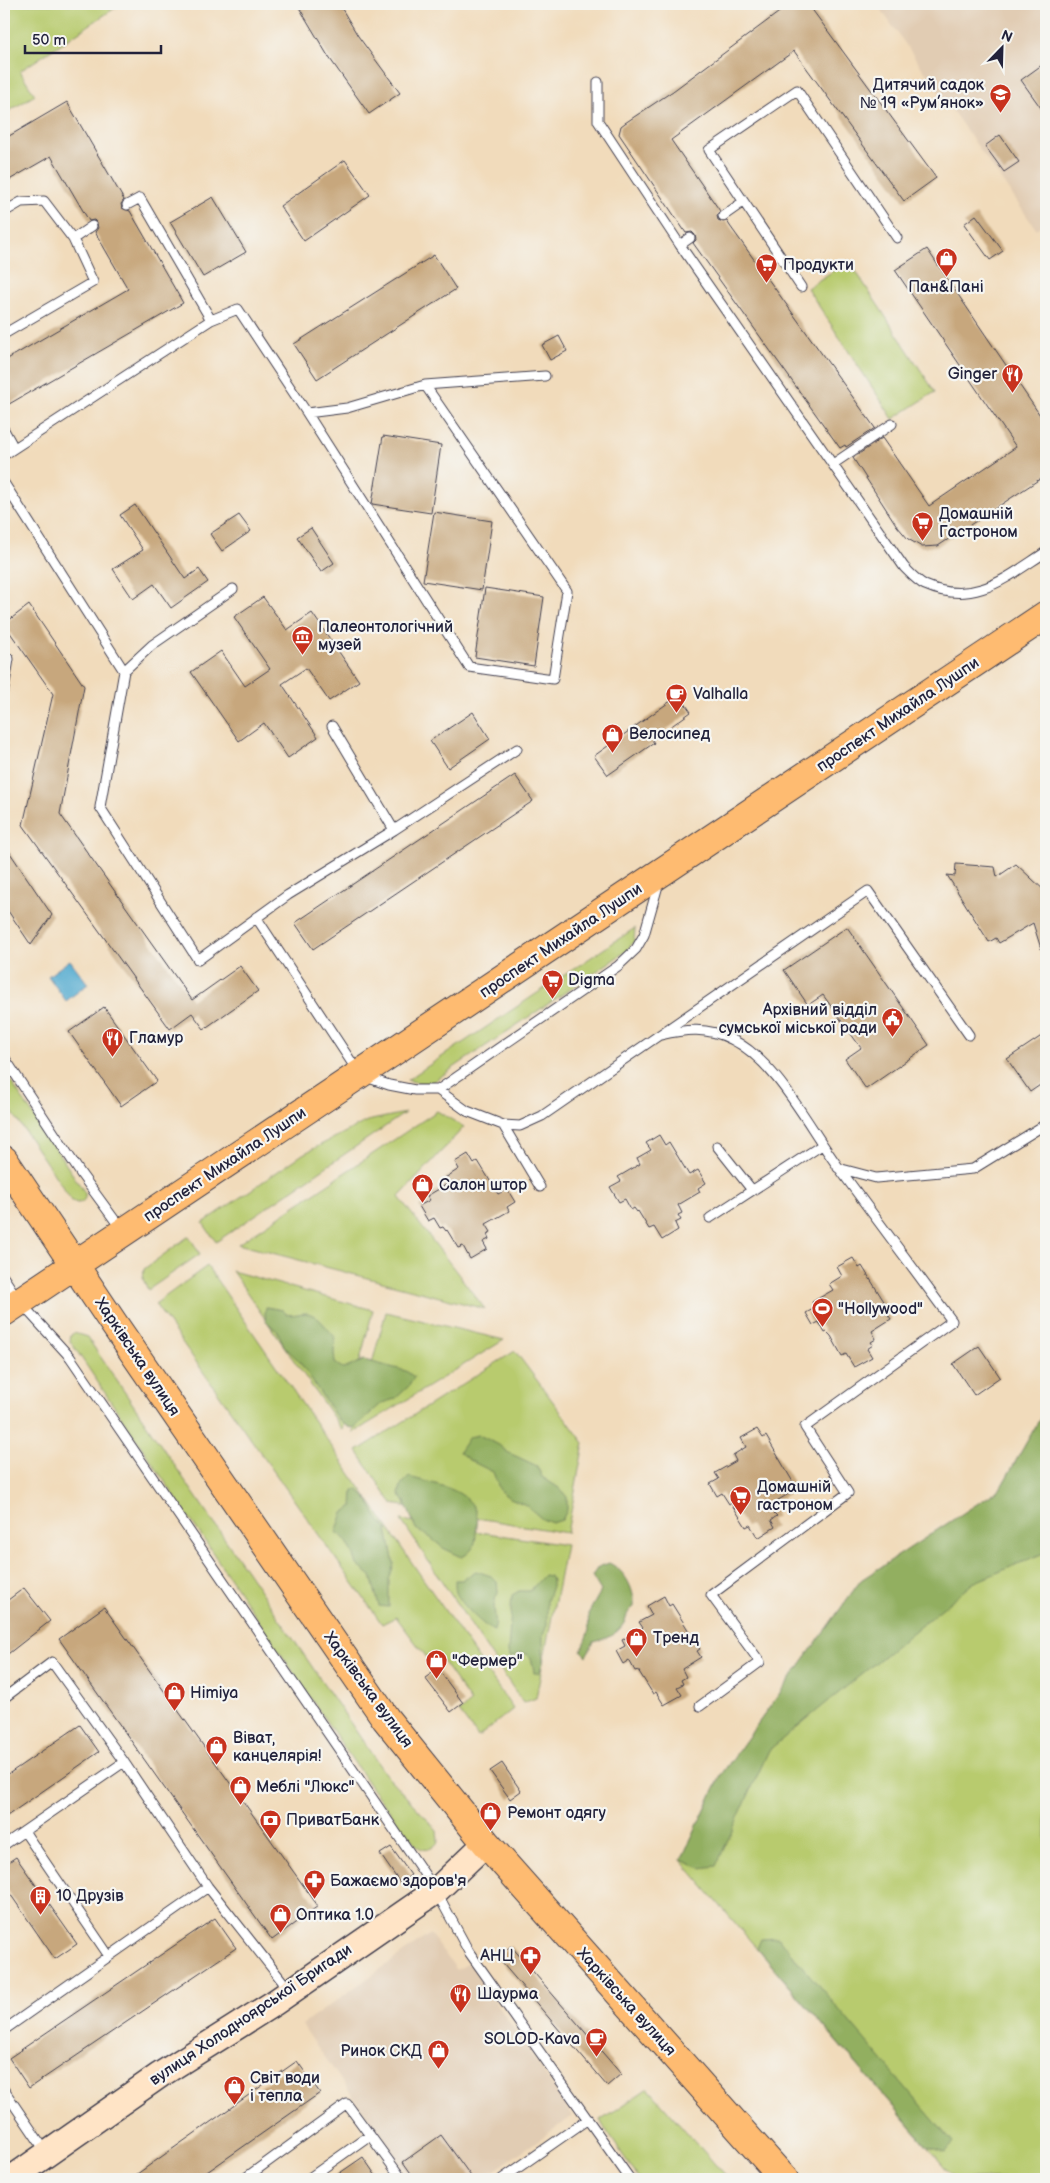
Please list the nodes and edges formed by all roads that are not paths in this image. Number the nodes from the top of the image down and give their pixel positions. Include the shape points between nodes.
1 (598, 82) dead end
2 (743, 202) junction
3 (127, 205) dead end
4 (4, 212) edge
5 (723, 216) dead end
6 (92, 226) dead end
7 (690, 238) dead end
8 (897, 238) dead end
9 (73, 239) junction
10 (680, 245) junction
11 (801, 287) dead end
12 (211, 320) junction
13 (4, 334) edge
14 (545, 376) dead end
15 (425, 385) junction
16 (308, 414) junction
17 (892, 424) dead end
18 (4, 430) edge
19 (14, 448) junction
20 (4, 455) edge
21 (833, 464) junction
22 (4, 484) edge
23 (1046, 552) edge
24 (233, 589) dead end
25 (1046, 615) edge
26 (9, 659) dead end
27 (124, 671) junction
28 (4, 689) edge
29 (332, 726) dead end
30 (517, 749) dead end
31 (394, 830) junction
32 (661, 874) junction
33 (256, 917) junction
34 (661, 1035) junction
35 (969, 1035) dead end
36 (4, 1057) edge
37 (360, 1075) junction
38 (438, 1090) junction
39 (1046, 1124) edge
40 (503, 1125) junction
41 (822, 1144) junction
42 (717, 1146) dead end
43 (4, 1160) edge
44 (838, 1168) junction
45 (540, 1187) dead end
46 (752, 1190) junction
47 (710, 1218) dead end
48 (124, 1233) junction
49 (76, 1265) junction
50 (4, 1278) edge
51 (11, 1306) edge
52 (4, 1698) edge
53 (700, 1706) dead end
54 (124, 1762) junction
55 (24, 1831) junction
56 (486, 1843) junction
57 (4, 1845) edge
58 (208, 1887) junction
59 (436, 1891) junction
60 (110, 1956) junction
61 (290, 1991) junction
62 (4, 2030) edge
63 (4, 2090) edge
64 (588, 2119) junction
65 (370, 2135) junction
66 (48, 2153) junction
67 (10, 2179) edge
68 (244, 2179) edge
69 (308, 2179) edge
70 (402, 2179) edge
71 (502, 2179) edge
72 (630, 2179) edge
73 (784, 2179) edge

1 - 10 lane via 598,121
2 - 5 lane
2 - 8 lane via 709,150 797,90
2 - 11 lane
3 - 12 lane via 140,198
4 - 9 lane via 21,202 44,201
6 - 9 lane
7 - 10 lane
9 - 13 lane via 93,282
10 - 21 lane
12 - 16 lane via 238,309
12 - 19 lane
14 - 15 lane
15 - 16 lane via 346,408
15 - 16 lane via 567,591 553,679 469,667
17 - 21 lane
18 - 19 lane
19 - 20 lane
21 - 23 lane via 904,567 923,584 945,591 967,592 992,587
22 - 27 lane
24 - 27 lane via 152,645
25 - 32 main road, проспект Михайла Лушпи
26 - 28 lane
27 - 33 lane via 100,807 198,960
29 - 31 lane
30 - 31 lane
31 - 33 lane
32 - 37 main road, проспект Михайла Лушпи
32 - 38 lane via 644,935 636,949 618,966
33 - 37 lane
34 - 35 lane via 868,891
34 - 40 lane via 542,1116 520,1126
34 - 41 lane via 704,1030 731,1038 758,1056
36 - 48 lane
37 - 38 lane via 389,1086
37 - 48 main road, проспект Михайла Лушпи
38 - 40 lane via 468,1110
39 - 44 lane via 973,1169 876,1178
40 - 45 lane
41 - 44 lane
41 - 46 lane
42 - 46 lane
43 - 49 main road, Харківська вулиця
44 - 53 lane via 952,1321 805,1427 848,1493 711,1595 760,1662
46 - 47 lane
48 - 49 main road, проспект Михайла Лушпи
49 - 51 main road, проспект Михайла Лушпи
49 - 56 main road, Харківська вулиця via 386,1719
50 - 51 lane
51 - 59 lane via 70,1357
52 - 54 lane via 52,1662
54 - 55 lane
54 - 58 lane
55 - 57 lane
55 - 60 lane
56 - 59 street, вулиця Холодноярської Бригади
56 - 73 main road, Харківська вулиця
58 - 60 lane
58 - 61 lane
59 - 61 street, вулиця Холодноярської Бригади
59 - 64 lane via 469,1952
60 - 62 lane
61 - 66 street, вулиця Холодноярської Бригади via 160,2075
63 - 66 lane
64 - 71 lane
64 - 72 lane
65 - 68 lane via 347,2104
65 - 69 lane
65 - 70 lane
66 - 67 street, вулиця Холодноярської Бригади

